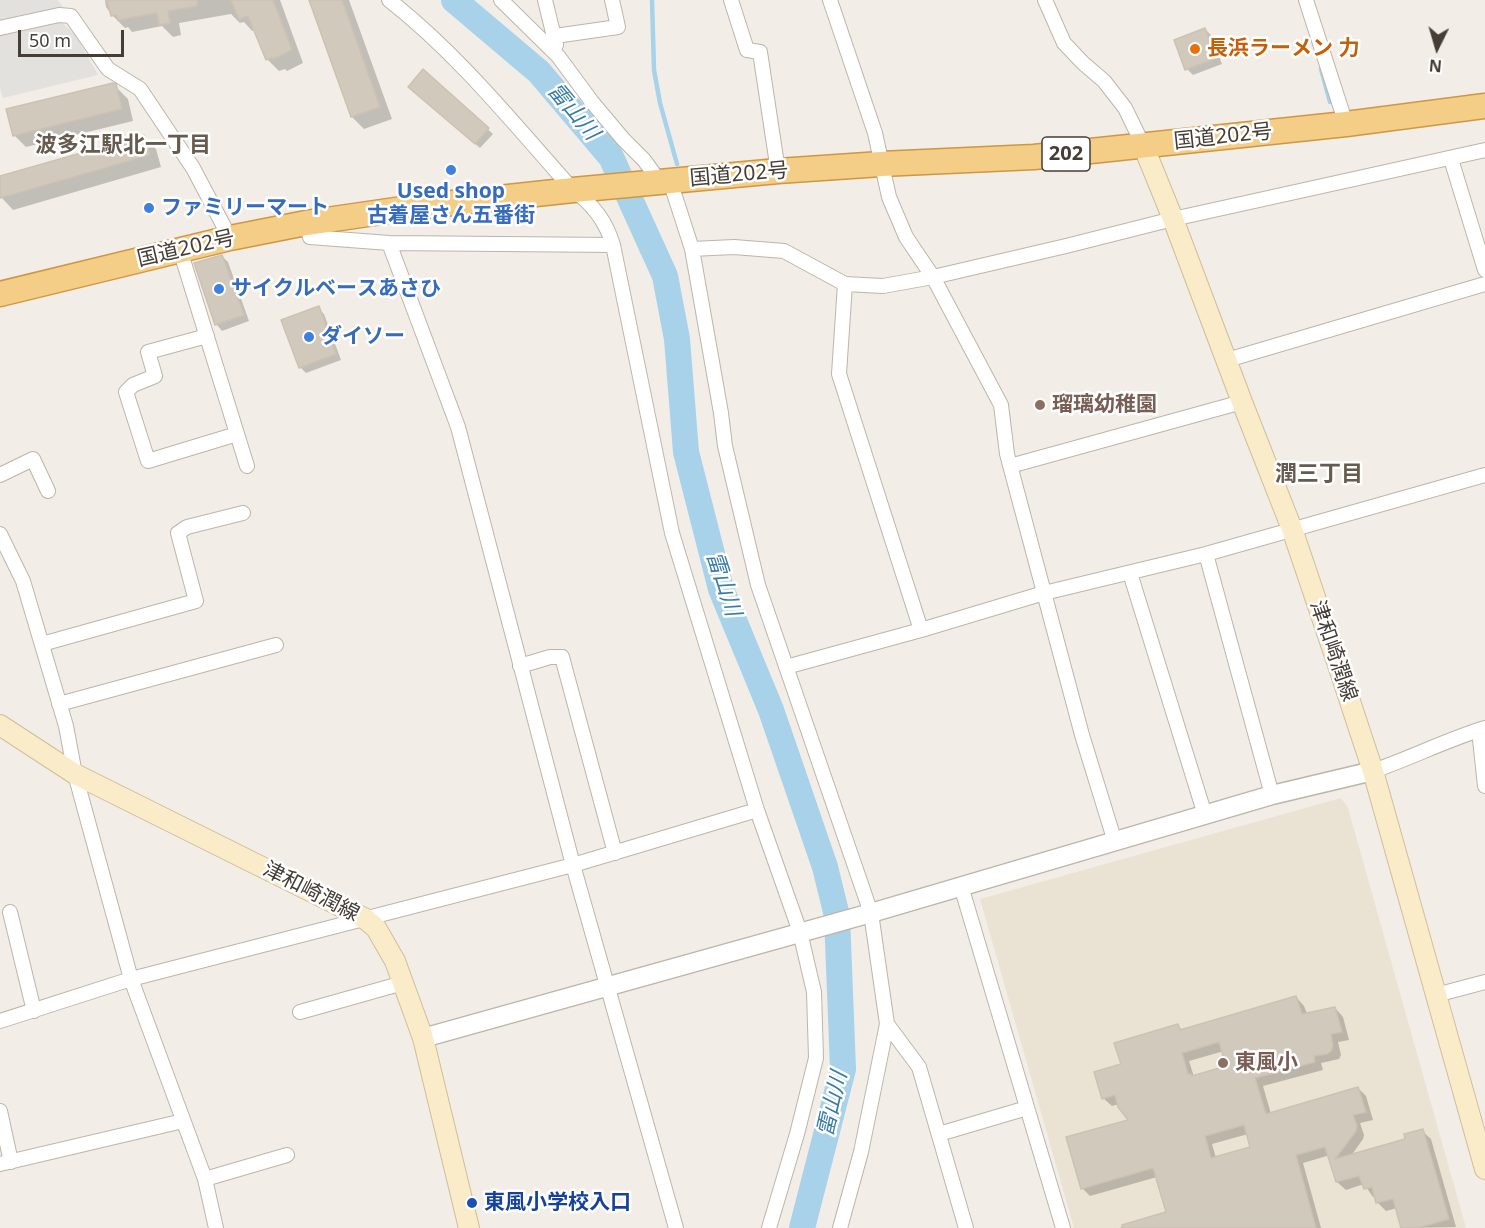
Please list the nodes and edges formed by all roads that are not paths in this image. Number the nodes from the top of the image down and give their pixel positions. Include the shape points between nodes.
1 (389, 0) edge
2 (501, 0) edge
3 (545, 0) edge
4 (612, 0) edge
5 (731, 0) edge
6 (830, 0) edge
7 (1045, 0) edge
8 (1306, 0) edge
9 (0, 28) edge
10 (555, 36) junction
11 (558, 56) junction
12 (1485, 106) edge
13 (1346, 124) junction
14 (1143, 145) junction
15 (1485, 150) edge
16 (1451, 159) junction
17 (881, 164) junction
18 (778, 171) junction
19 (659, 182) junction
20 (573, 190) junction
21 (1173, 219) junction
22 (306, 223) junction
23 (230, 238) junction
24 (389, 243) junction
25 (613, 245) junction
26 (692, 249) junction
27 (180, 250) junction
28 (1485, 270) edge
29 (933, 278) junction
30 (845, 284) junction
31 (1485, 284) edge
32 (0, 294) edge
33 (207, 336) junction
34 (1227, 360) junction
35 (1242, 402) junction
36 (237, 434) junction
37 (247, 466) dead end
38 (1011, 466) junction
39 (1485, 475) edge
40 (0, 476) edge
41 (48, 491) dead end
42 (243, 513) dead end
43 (1292, 529) junction
44 (0, 534) edge
45 (1206, 554) junction
46 (1130, 573) junction
47 (1044, 593) junction
48 (921, 630) junction
49 (42, 644) junction
50 (276, 645) dead end
51 (520, 666) junction
52 (786, 667) junction
53 (59, 704) junction
54 (0, 725) edge
55 (1482, 729) edge
56 (1373, 771) junction
57 (75, 774) junction
58 (1485, 786) edge
59 (1272, 795) junction
60 (757, 810) junction
61 (1205, 815) junction
62 (1114, 842) junction
63 (615, 853) junction
64 (573, 865) junction
65 (961, 886) junction
66 (10, 912) dead end
67 (871, 912) junction
68 (364, 918) junction
69 (800, 932) junction
70 (130, 979) junction
71 (1485, 982) edge
72 (403, 983) junction
73 (609, 987) junction
74 (1436, 996) junction
75 (34, 1011) junction
76 (300, 1012) dead end
77 (0, 1021) edge
78 (887, 1024) junction
79 (423, 1038) junction
80 (1027, 1108) junction
81 (0, 1111) edge
82 (183, 1121) junction
83 (939, 1134) junction
84 (287, 1155) dead end
85 (5, 1163) edge
86 (1485, 1169) edge
87 (205, 1179) junction
88 (216, 1228) edge
89 (469, 1228) edge
90 (676, 1228) edge
91 (769, 1228) edge
92 (840, 1228) edge
93 (966, 1228) edge
94 (1063, 1228) edge

1 - 20 street via 422,26 479,82
2 - 11 street
3 - 10 street
4 - 10 street via 618,27
5 - 18 street via 747,50 760,52
6 - 17 street via 875,133
7 - 14 street via 1064,43 1104,81 1125,108
8 - 13 street
9 - 23 street via 70,16 108,69 140,89 193,168
10 - 11 street
11 - 19 street
12 - 13 highway, 国道202号 / 202
13 - 14 highway, 国道202号 / 202
14 - 17 highway, 国道202号 / 202 via 1034,157
14 - 21 main road, 津和崎潤線
15 - 16 street
16 - 21 street
16 - 28 street
17 - 18 highway, 国道202号 / 202
17 - 29 street via 889,197 906,237
18 - 19 highway, 国道202号 / 202
19 - 20 highway, 国道202号 / 202
19 - 26 street
20 - 22 highway, 国道202号 / 202
20 - 25 street via 589,201 608,228
21 - 29 street
21 - 34 main road, 津和崎潤線
22 - 23 highway, 国道202号 / 202
22 - 24 street via 310,237
23 - 27 highway, 国道202号 / 202
24 - 25 street
24 - 51 street via 458,427
25 - 60 street via 672,533
26 - 30 street via 784,251
26 - 52 street via 740,514 758,585
27 - 32 highway, 国道202号 / 202
27 - 33 street
29 - 30 street via 883,286
29 - 38 street via 1001,405
30 - 48 street via 839,374
31 - 34 street
33 - 36 street
33 - 36 street via 148,352 155,376 126,392 148,461
34 - 35 main road, 津和崎潤線
35 - 38 street
35 - 43 main road, 津和崎潤線
36 - 37 street
38 - 47 street
39 - 43 street
40 - 41 street via 33,459
42 - 49 street via 187,527 178,533 196,601
43 - 45 street
43 - 56 main road, 津和崎潤線
44 - 49 street via 23,581
45 - 46 street
45 - 59 street
46 - 47 street
46 - 61 street
47 - 48 street
47 - 62 street
48 - 52 street
49 - 53 street
50 - 53 street
51 - 63 street via 561,657
51 - 64 street
52 - 67 street
53 - 57 street
54 - 57 main road, 津和崎潤線
55 - 56 street
55 - 58 street
56 - 59 street
56 - 74 main road, 津和崎潤線
57 - 68 main road, 津和崎潤線
57 - 70 street
59 - 61 street
60 - 63 street
60 - 69 street
61 - 62 street
62 - 65 street
63 - 64 street
64 - 68 street
64 - 73 street
65 - 67 street
65 - 80 street
66 - 75 street
67 - 69 street
67 - 78 street
68 - 70 street
68 - 72 main road, 津和崎潤線 via 376,928
69 - 73 street
69 - 91 street via 814,992 816,1058
70 - 75 street
70 - 82 street
71 - 74 street
72 - 76 street
72 - 79 main road, 津和崎潤線
73 - 79 street
73 - 90 street
74 - 86 main road, 津和崎潤線
75 - 77 street
78 - 83 street via 920,1066
78 - 92 street via 861,1152
79 - 89 main road, 津和崎潤線
80 - 83 street
80 - 94 street
81 - 85 street
82 - 85 street
82 - 87 street
83 - 93 street
84 - 87 street
87 - 88 street

